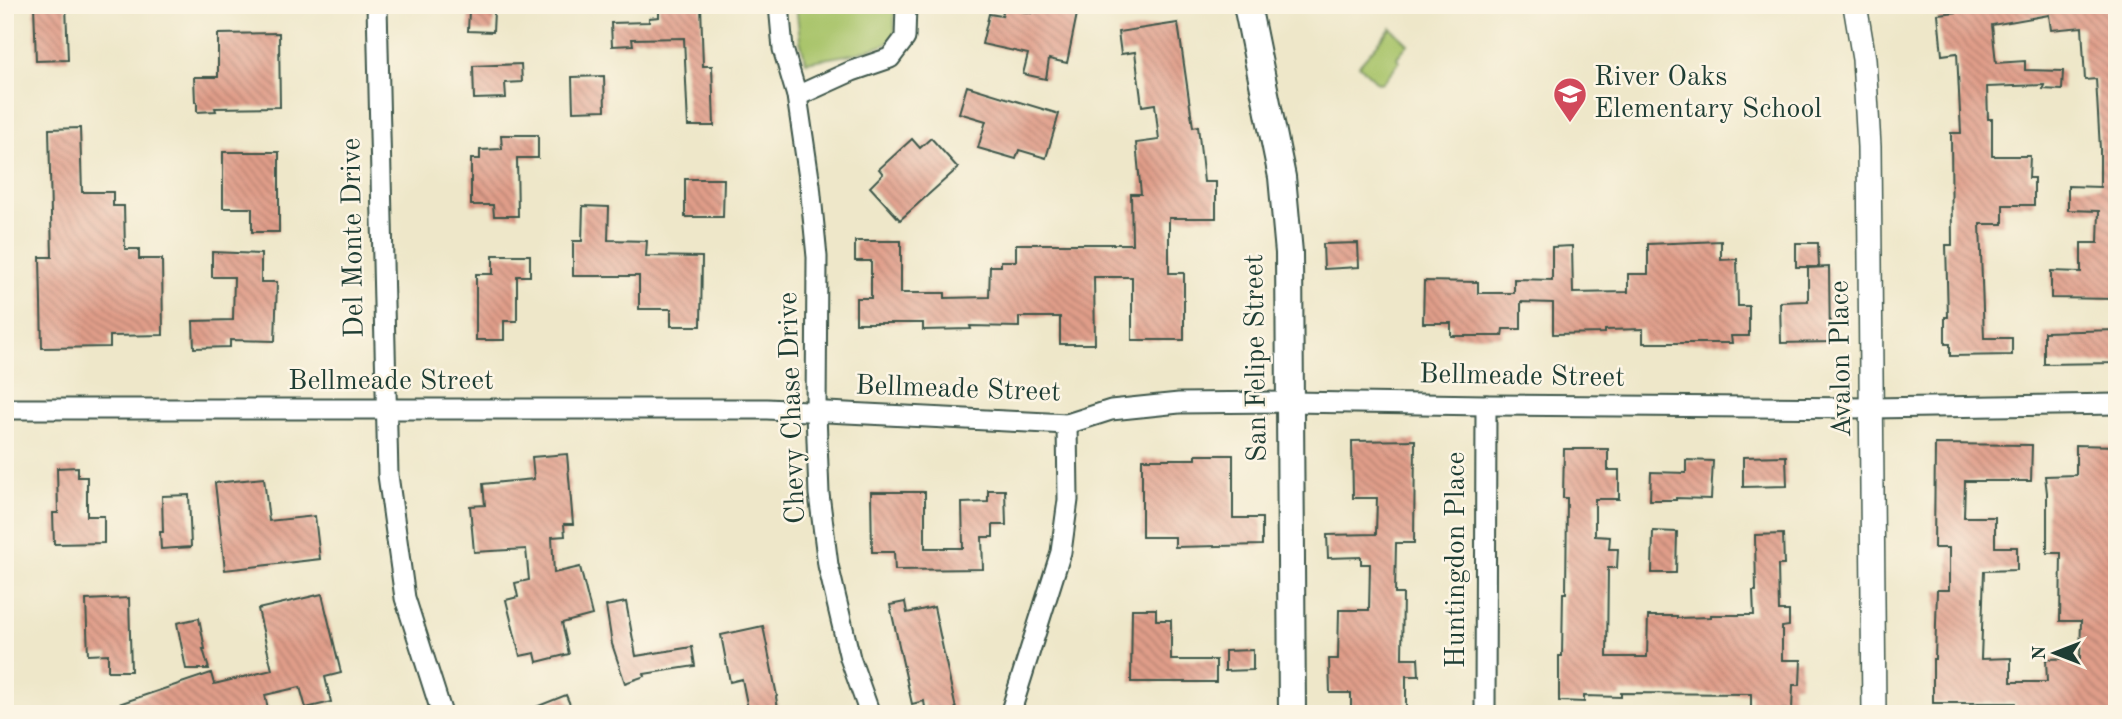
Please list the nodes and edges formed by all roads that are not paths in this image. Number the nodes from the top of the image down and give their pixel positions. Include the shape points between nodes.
1 (377, 5) edge
2 (779, 5) edge
3 (906, 5) edge
4 (1247, 5) edge
5 (1855, 5) edge
6 (797, 96) junction
7 (1290, 402) junction
8 (2117, 404) edge
9 (1486, 405) junction
10 (1872, 408) junction
11 (5, 409) edge
12 (386, 410) junction
13 (816, 413) junction
14 (1067, 424) junction
15 (442, 714) edge
16 (870, 714) edge
17 (1010, 714) edge
18 (1292, 714) edge
19 (1485, 714) edge
20 (1874, 714) edge

1 - 12 street, Del Monte Drive
2 - 6 street, Chevy Chase Drive via 783,49
3 - 6 street via 905,38 890,58
4 - 7 main road, San Felipe Street via 1282,177 1289,253
5 - 10 street, Avalon Place via 1870,147
6 - 13 street, Chevy Chase Drive via 817,257
7 - 9 street, Bellmeade Street
7 - 14 street, Bellmeade Street via 1179,403 1111,410
7 - 18 main road, San Felipe Street
8 - 10 street, Bellmeade Street
9 - 10 street, Bellmeade Street
9 - 19 street, Huntingdon Place
10 - 20 street, Avalon Place
11 - 12 street, Bellmeade Street
12 - 13 street, Bellmeade Street via 767,409
12 - 15 street, Del Monte Drive via 388,475 405,598
13 - 14 street, Bellmeade Street
13 - 16 street, Chevy Chase Drive via 828,565 850,658
14 - 17 street via 1068,500 1061,552

